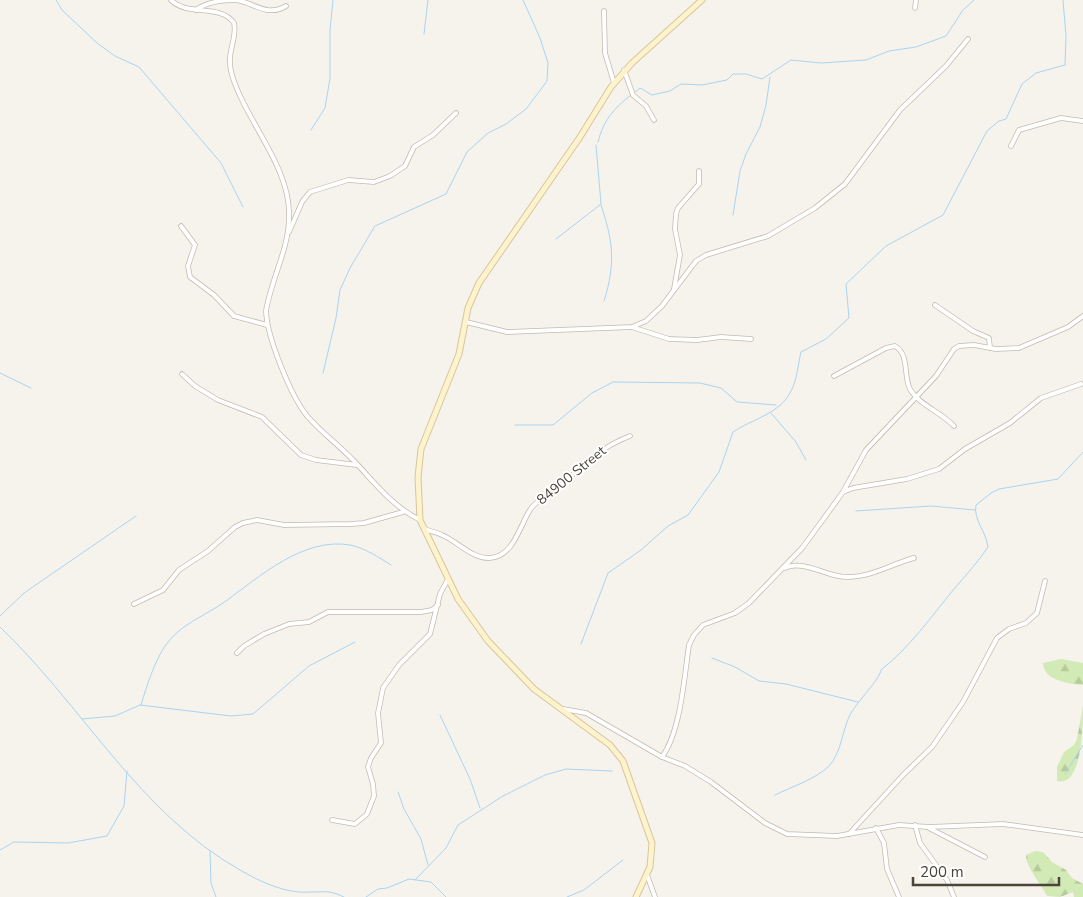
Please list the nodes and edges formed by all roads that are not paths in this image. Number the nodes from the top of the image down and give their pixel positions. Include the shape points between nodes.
1 (171, 0) edge
2 (702, 0) edge
3 (916, 0) edge
4 (286, 6) dead end
5 (915, 8) dead end
6 (196, 10) junction
7 (604, 11) dead end
8 (968, 39) dead end
9 (624, 70) junction
10 (614, 83) junction
11 (456, 113) dead end
12 (654, 120) dead end
13 (1083, 121) edge
14 (1011, 146) dead end
15 (699, 171) dead end
16 (181, 226) dead end
17 (286, 236) junction
18 (673, 291) junction
19 (935, 305) dead end
20 (1083, 316) edge
21 (466, 322) junction
22 (267, 325) junction
23 (632, 328) junction
24 (751, 339) dead end
25 (990, 348) junction
26 (182, 374) dead end
27 (834, 376) dead end
28 (1081, 384) dead end
29 (915, 397) junction
30 (954, 426) dead end
31 (630, 436) dead end
32 (357, 465) junction
33 (842, 492) junction
34 (403, 512) junction
35 (420, 520) junction
36 (424, 529) junction
37 (914, 558) dead end
38 (780, 570) junction
39 (448, 579) junction
40 (1045, 582) dead end
41 (134, 604) dead end
42 (438, 605) junction
43 (237, 652) dead end
44 (561, 709) junction
45 (662, 757) junction
46 (332, 820) dead end
47 (915, 825) junction
48 (929, 827) junction
49 (876, 828) junction
50 (849, 834) junction
51 (1083, 836) edge
52 (985, 857) dead end
53 (647, 875) junction
54 (636, 897) edge
55 (655, 897) edge
56 (899, 897) edge
57 (954, 897) edge

1 - 6 street via 179,7
2 - 9 street
3 - 5 street
4 - 6 street via 276,11 265,10 229,0
6 - 17 street via 222,15 234,23 229,54 231,73 285,186 289,206
7 - 10 street via 605,52
8 - 18 street via 946,66 900,110 845,184 815,208 768,236 696,261
9 - 10 street
9 - 12 street via 633,95 646,106
10 - 21 street via 479,283 468,308
11 - 17 street via 434,135 414,146 405,166 390,176 374,182 348,180 310,192
13 - 14 street via 1060,118 1029,125 1019,130
15 - 18 street via 699,184 676,214 680,255
16 - 22 street via 195,245 188,266 190,277 234,316
17 - 22 street via 268,302
18 - 23 street via 654,314
19 - 25 street via 989,338
20 - 25 street via 1028,346 1007,350
21 - 23 street via 507,332
21 - 35 street via 459,354 421,449 418,478
22 - 32 street via 300,406
23 - 24 street via 669,339
25 - 29 street via 974,345 954,349 936,376
26 - 32 street via 218,400 262,417 300,455
27 - 29 street via 894,346 903,357 908,385
28 - 33 street via 1042,398 939,469
29 - 30 street
29 - 33 street via 866,450
31 - 36 street, 84900 Street via 602,448 535,504 516,538 496,556 479,556 443,535
32 - 34 street
33 - 38 street via 802,547
34 - 35 street
34 - 41 street via 352,524 243,522 179,570 163,590
35 - 36 street
36 - 39 street
37 - 38 street via 867,575 842,576 798,566
38 - 45 street via 745,606 704,625 694,635 689,646 675,727
39 - 42 street
39 - 44 street via 488,641 534,689
40 - 50 street via 1037,613 1026,623 996,638 963,702 932,747
42 - 43 street via 421,612 328,612 309,622 290,624 264,634
42 - 46 street via 430,634 399,665 383,688 378,714 381,743 369,762 368,772 374,790 367,814 355,824
44 - 45 street via 586,713
44 - 53 street via 610,745 623,761 651,835 652,853
45 - 50 street via 696,773 787,834 816,837
47 - 48 street
47 - 49 street
47 - 57 street via 920,843 947,880
48 - 51 street via 1003,824
48 - 52 street
49 - 50 street
49 - 56 street via 884,843 887,869
53 - 54 street
53 - 55 street

